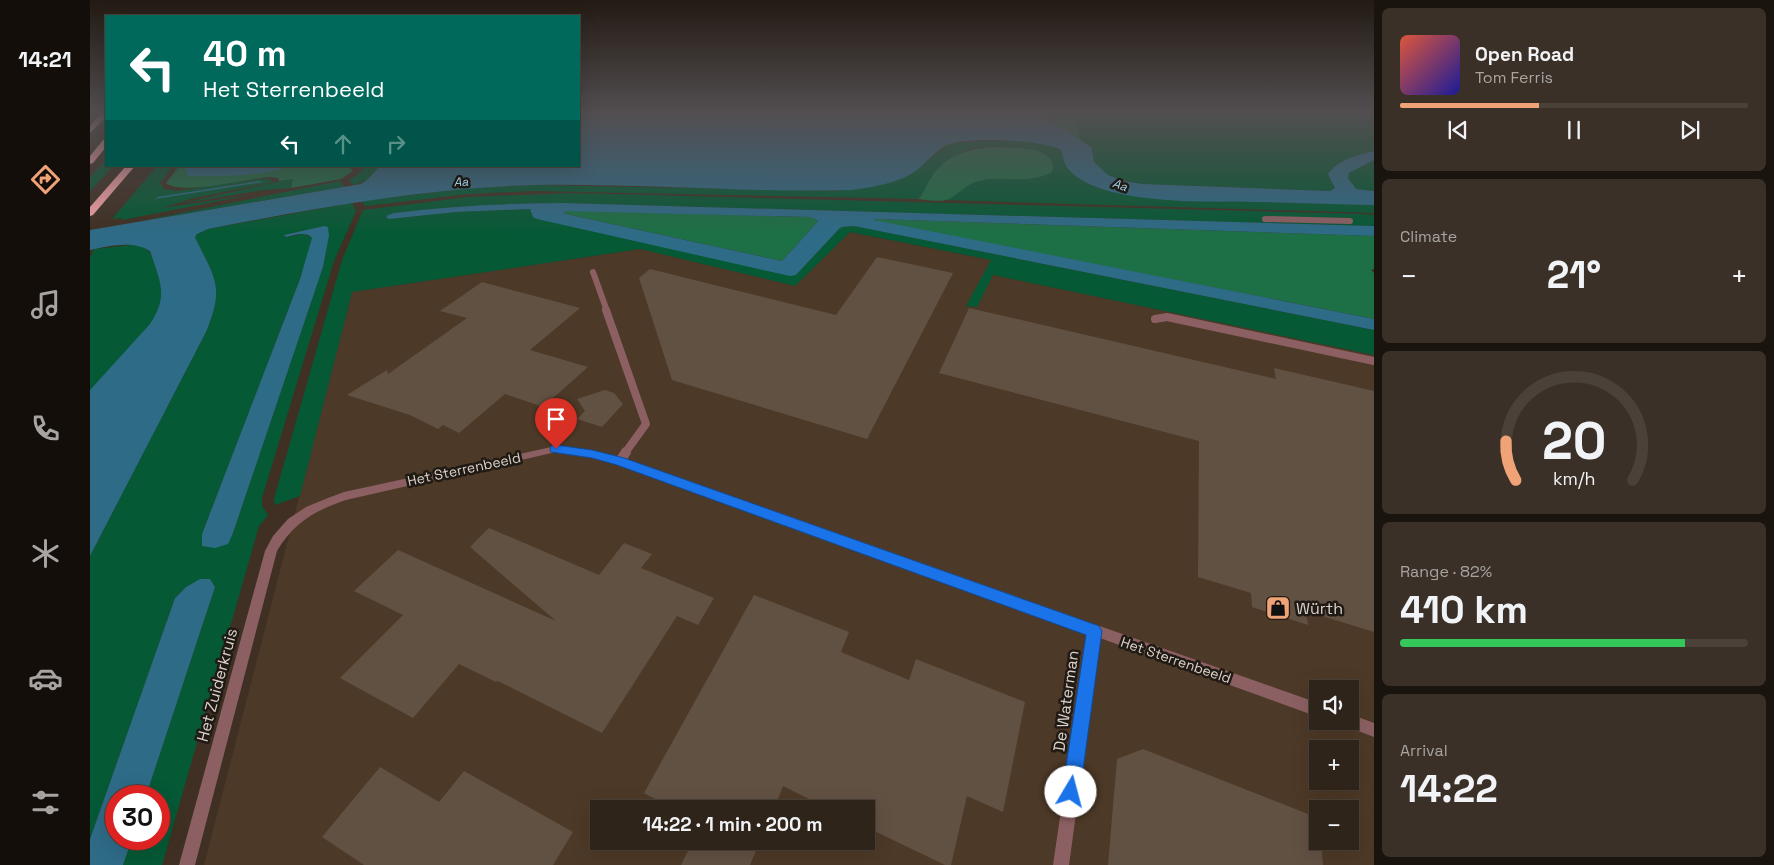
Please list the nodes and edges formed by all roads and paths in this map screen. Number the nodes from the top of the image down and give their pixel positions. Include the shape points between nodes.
1 (130, 167) edge
2 (90, 213) edge
3 (1265, 220) dead end
4 (1350, 221) dead end
5 (593, 272) dead end
6 (1155, 319) dead end
7 (1374, 361) edge
8 (620, 461) junction
9 (293, 521) joint
10 (1094, 631) junction
11 (1309, 707) edge
12 (1359, 724) edge
13 (1374, 730) edge
14 (187, 865) edge
15 (1061, 865) edge

1 - 2 highway
3 - 4 lane
5 - 8 lane via 646,424
6 - 7 lane via 1167,317
8 - 9 street, Het Sterrenbeeld via 556,449 344,496 314,506
8 - 10 street, Het Sterrenbeeld
9 - 14 street, Het Zuiderkruis via 279,535 271,551
10 - 11 street, Het Sterrenbeeld
10 - 15 street, De Waterman
12 - 13 street

